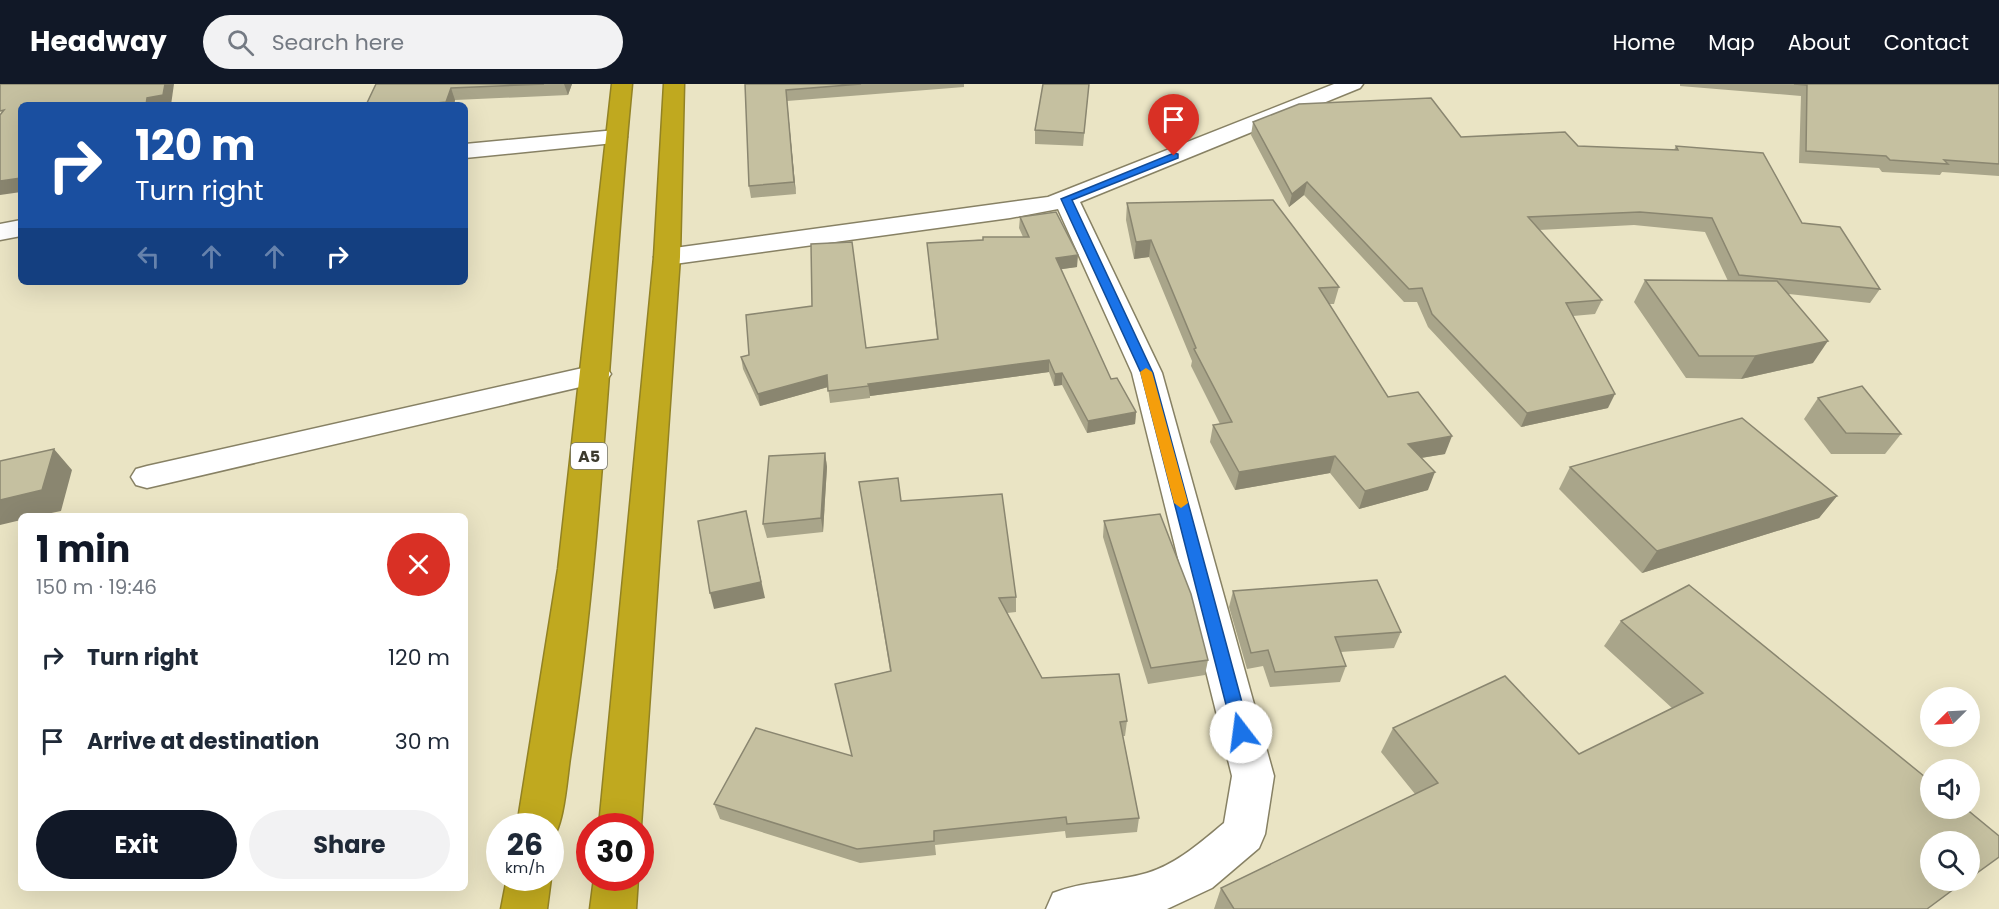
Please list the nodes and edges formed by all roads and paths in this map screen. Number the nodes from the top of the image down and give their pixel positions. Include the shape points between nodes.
1 (622, 84) edge
2 (674, 84) edge
3 (1353, 84) edge
4 (616, 137) junction
5 (468, 151) edge
6 (1066, 199) junction
7 (18, 229) edge
8 (0, 232) edge
9 (667, 257) junction
10 (596, 374) junction
11 (147, 477) dead end
12 (540, 813) edge
13 (621, 813) edge
14 (527, 891) edge
15 (615, 891) edge
16 (524, 909) edge
17 (613, 909) edge
18 (1069, 909) edge

1 - 4 highway, A5
2 - 9 highway
3 - 6 street
4 - 5 street
4 - 10 highway, A5
6 - 9 street via 1011,211
6 - 18 street via 1147,373 1253,776 1244,834 1197,873 1151,894
7 - 8 street
9 - 13 highway
10 - 11 street
10 - 12 highway, A5 via 584,509
14 - 16 highway
15 - 17 highway

